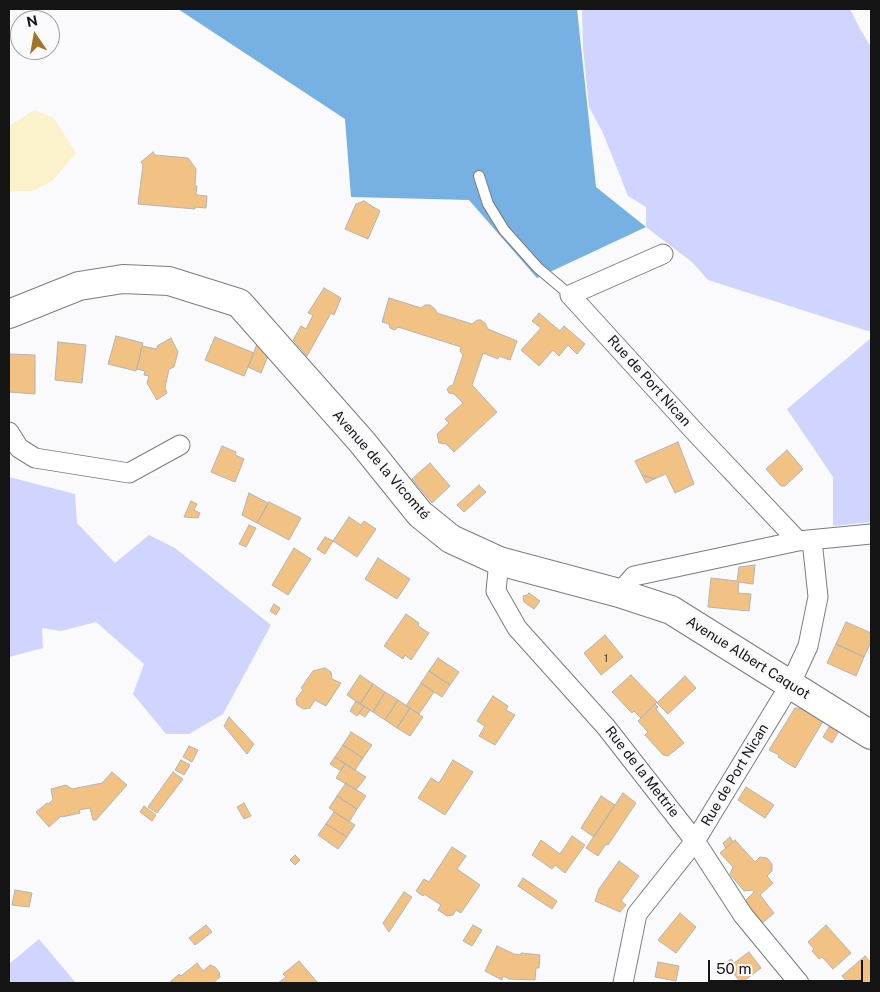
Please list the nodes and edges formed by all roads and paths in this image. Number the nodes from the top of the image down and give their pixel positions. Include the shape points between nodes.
1 (479, 176) dead end
2 (663, 254) dead end
3 (570, 295) junction
4 (9, 314) edge
5 (9, 432) edge
6 (180, 444) dead end
7 (871, 534) edge
8 (805, 541) junction
9 (499, 561) junction
10 (619, 593) junction
11 (790, 685) junction
12 (871, 735) edge
13 (695, 841) junction
14 (623, 983) edge
15 (798, 983) edge

1 - 3 lane via 488,204 504,230 538,268
2 - 3 street
3 - 8 street, Rue de Port Nican via 695,432
4 - 9 main road, Avenue de la Vicomté via 79,286 123,279 169,281 239,304 362,442 420,514 451,540
5 - 6 street via 19,448 35,458 129,473
7 - 8 street
8 - 10 street via 634,576
8 - 11 street, Rue de Port Nican via 818,597 808,646
9 - 10 main road, Avenue de la Vicomté
9 - 13 street, Rue de la Mettrie via 496,590 517,628 606,727
10 - 11 main road, Avenue Albert Caquot via 671,610
11 - 12 main road, Avenue Albert Caquot
11 - 13 street, Rue de Port Nican
13 - 14 street, Rue de Port Nican via 637,914
13 - 15 street, Rue de la Mettrie via 744,916

